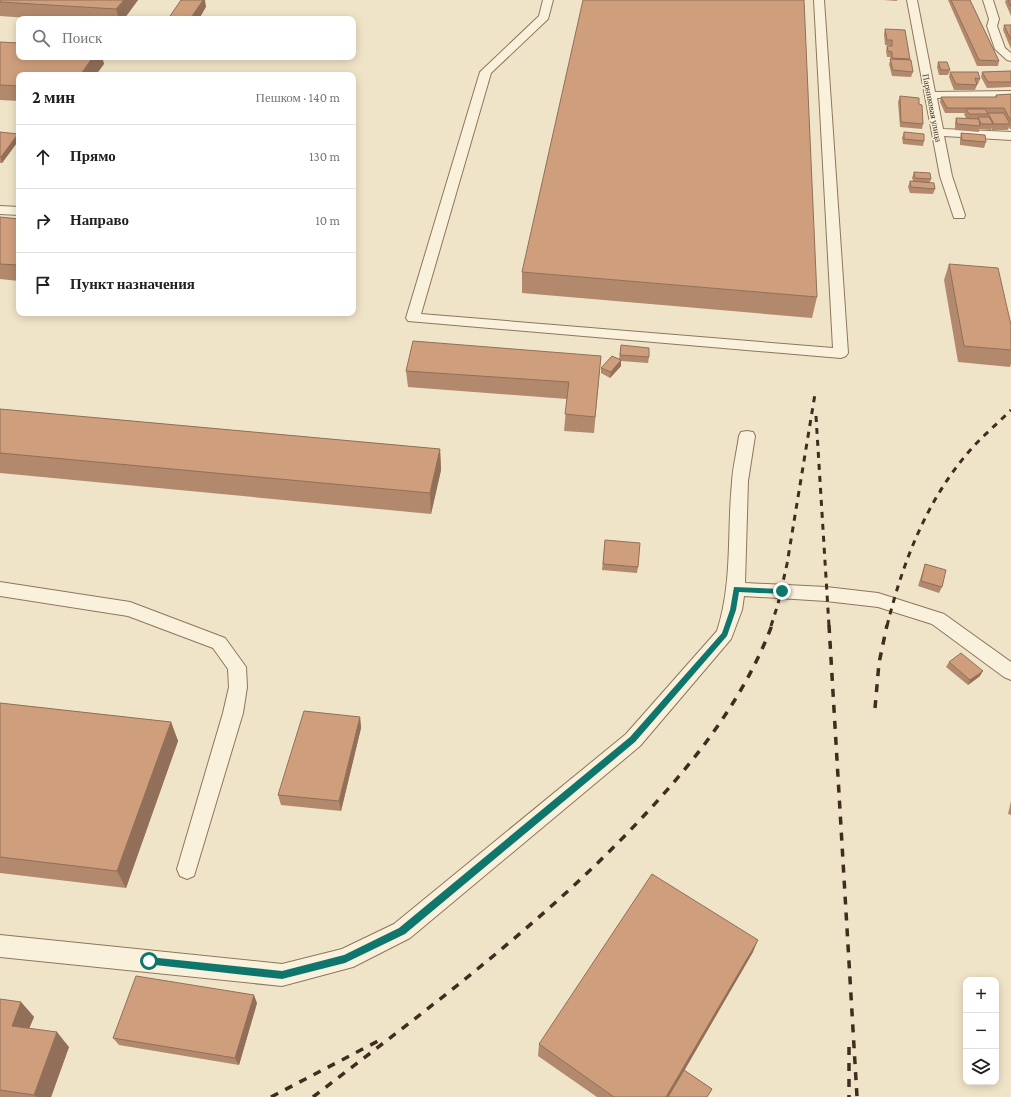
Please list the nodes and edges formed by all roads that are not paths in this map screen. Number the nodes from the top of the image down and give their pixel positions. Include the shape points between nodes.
1 (548, 0) edge
2 (819, 0) edge
3 (912, 0) edge
4 (988, 0) edge
5 (992, 25) junction
6 (1005, 25) edge
7 (1011, 58) edge
8 (1011, 94) edge
9 (929, 95) junction
10 (937, 132) junction
11 (1011, 136) edge
12 (0, 210) edge
13 (16, 211) edge
14 (959, 215) dead end
15 (747, 436) dead end
16 (0, 589) edge
17 (736, 589) junction
18 (1011, 672) edge
19 (187, 870) dead end
20 (0, 946) edge

1 - 2 lane via 544,16 486,72 413,318 840,353
3 - 9 lane, Парниковая улица
4 - 5 lane via 994,19
5 - 6 lane
5 - 7 lane via 1000,48
8 - 9 lane
9 - 10 lane, Парниковая улица
10 - 11 lane
10 - 14 lane, Парниковая улица via 946,176
12 - 13 lane
15 - 17 lane via 740,481
16 - 19 lane via 130,609 219,643 237,667 238,687 233,714
17 - 18 lane via 878,600 938,619
17 - 20 lane via 733,610 725,634 633,740 402,931 345,959 282,975

